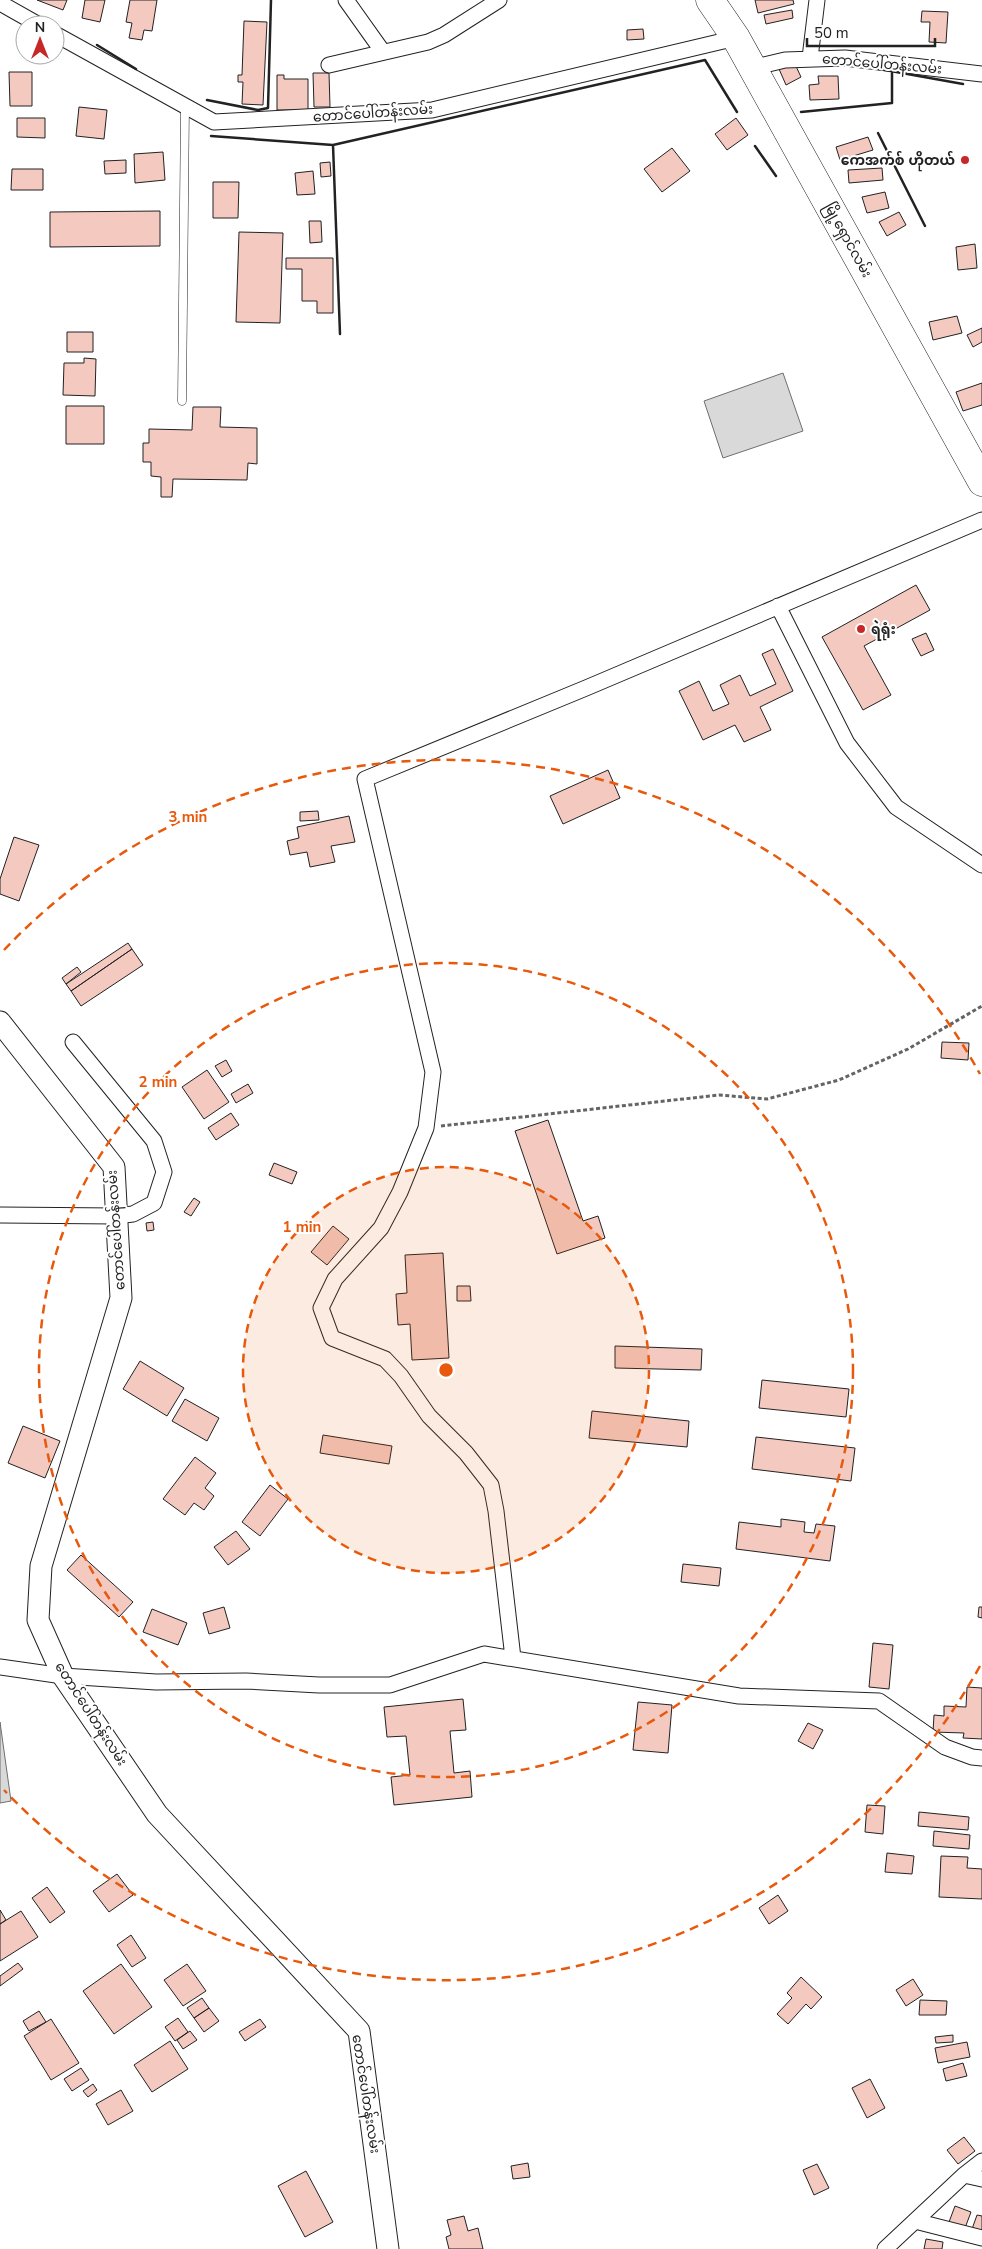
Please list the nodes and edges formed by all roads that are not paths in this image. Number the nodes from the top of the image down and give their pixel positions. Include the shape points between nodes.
1 (346, 0) edge
2 (499, 0) edge
3 (710, 0) edge
4 (817, 0) edge
5 (0, 4) edge
6 (20, 15) edge
7 (736, 38) junction
8 (65, 40) edge
9 (383, 52) junction
10 (810, 58) junction
11 (329, 65) dead end
12 (752, 68) junction
13 (982, 74) edge
14 (185, 106) junction
15 (182, 401) dead end
16 (982, 482) edge
17 (982, 520) edge
18 (778, 606) junction
19 (982, 865) edge
20 (0, 1022) edge
21 (73, 1042) dead end
22 (0, 1216) edge
23 (116, 1216) junction
24 (513, 1658) junction
25 (0, 1667) edge
26 (63, 1676) junction
27 (982, 1758) edge
28 (982, 2161) edge
29 (964, 2175) junction
30 (982, 2179) edge
31 (915, 2221) junction
32 (982, 2238) edge
33 (388, 2249) edge
34 (885, 2249) edge

1 - 9 street
2 - 9 street via 444,35 411,48
3 - 7 highway, မြို့ရှောင်လမ်း
4 - 10 street
5 - 6 street
7 - 12 highway, မြို့ရှောင်လမ်း
7 - 14 street, တောင်ပေါ်တန်းလမ်း via 432,110 214,122
8 - 14 street, တောင်ပေါ်တန်းလမ်း
9 - 11 street
10 - 12 street, တောင်ပေါ်တန်းလမ်း
10 - 13 street, တောင်ပေါ်တန်းလမ်း via 845,58
12 - 16 highway, မြို့ရှောင်လမ်း
14 - 15 lane
17 - 18 street
18 - 19 street via 847,743 896,807
18 - 24 street via 365,779 433,1072 426,1128 400,1192 381,1228 335,1279 321,1308 332,1338 385,1359 429,1416 466,1453 491,1485
20 - 23 street, တောင်ပေါ်တန်းလမ်း via 114,1168
21 - 23 street via 154,1141 164,1172 154,1203 133,1214
22 - 23 street
23 - 26 street, တောင်ပေါ်တန်းလမ်း via 121,1298 41,1566 38,1620
24 - 26 street via 484,1654 390,1685 156,1682
24 - 27 street via 739,1696 879,1701 945,1747
25 - 26 street
26 - 33 street, တောင်ပေါ်တန်းလမ်း via 157,1814 360,2031
28 - 29 street
29 - 30 street
29 - 31 street
31 - 32 street
31 - 34 street

